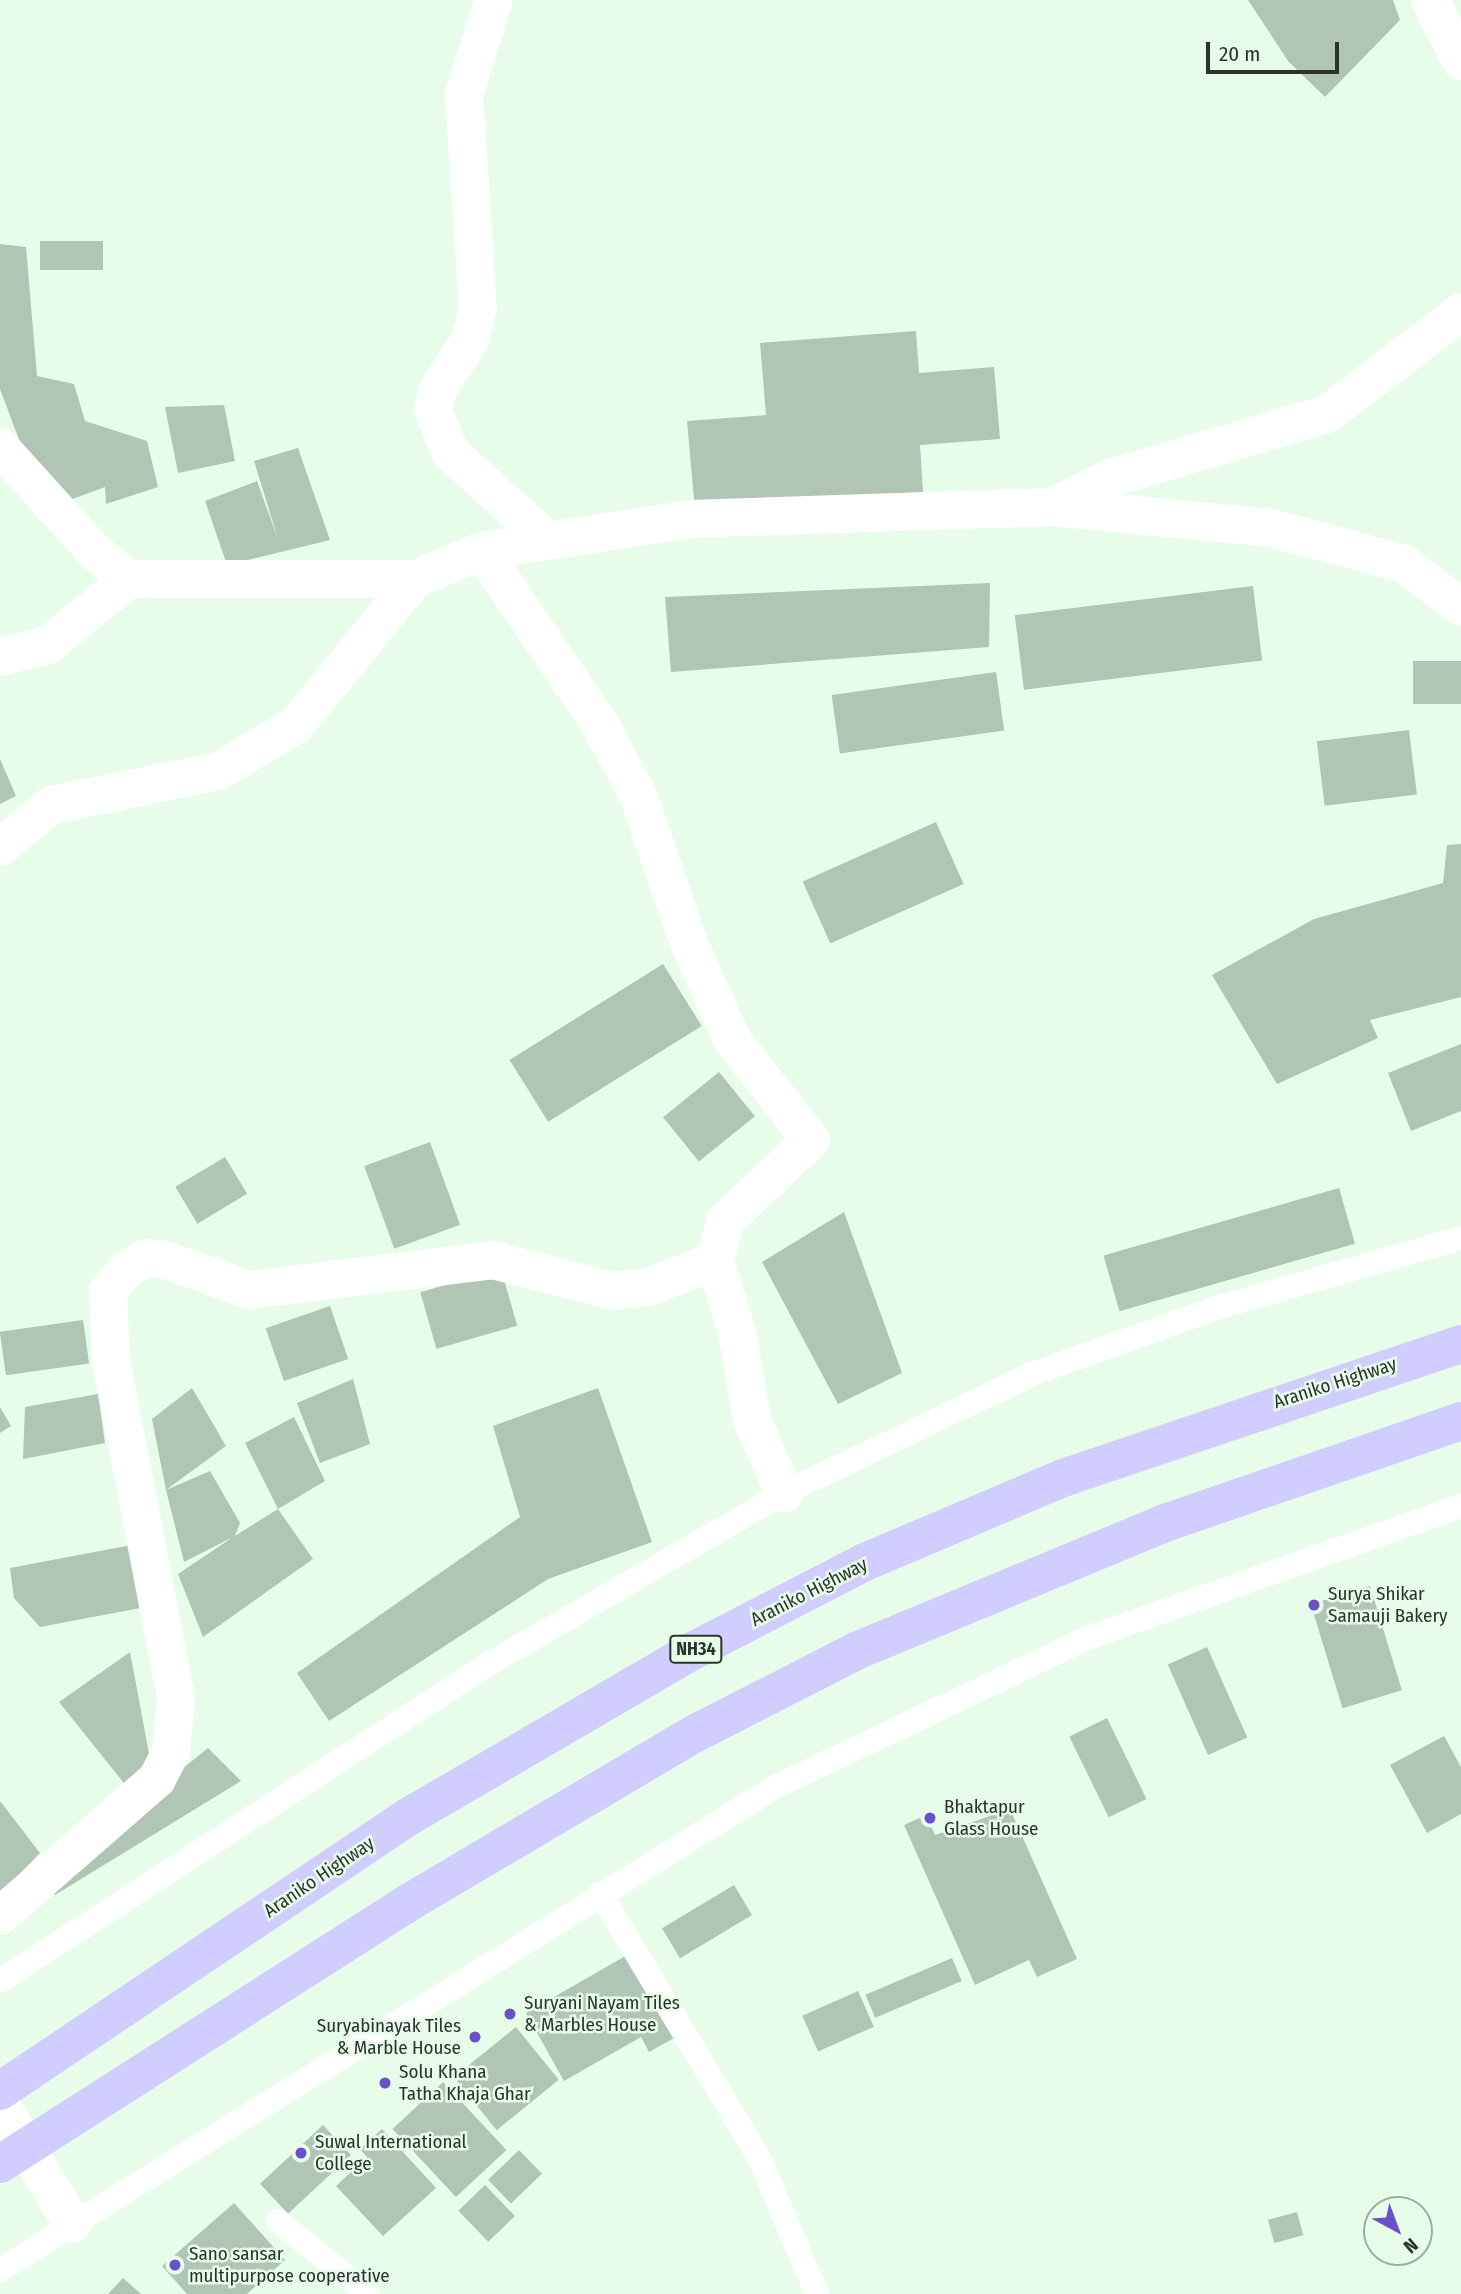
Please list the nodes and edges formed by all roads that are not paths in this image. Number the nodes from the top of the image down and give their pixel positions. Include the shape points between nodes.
1 (494, 0) edge
2 (1430, 0) edge
3 (1461, 61) edge
4 (1461, 312) edge
5 (0, 447) edge
6 (1053, 507) junction
7 (548, 541) junction
8 (482, 551) junction
9 (129, 579) junction
10 (415, 579) junction
11 (1461, 607) edge
12 (0, 657) edge
13 (0, 847) edge
14 (1461, 1238) edge
15 (715, 1261) junction
16 (1461, 1344) edge
17 (1461, 1421) edge
18 (784, 1493) junction
19 (1461, 1506) edge
20 (600, 1893) junction
21 (0, 1916) edge
22 (0, 1982) edge
23 (0, 2091) edge
24 (0, 2104) edge
25 (13, 2155) edge
26 (278, 2221) dead end
27 (72, 2224) junction
28 (0, 2270) edge
29 (368, 2294) edge
30 (817, 2294) edge

1 - 7 street via 464,94 478,308 470,340 438,389 433,410 450,452
2 - 3 street
4 - 6 street via 1327,414 1111,478
5 - 9 street via 94,551
6 - 7 street via 690,519
6 - 11 street via 1271,528 1404,564
7 - 8 street
8 - 10 street
8 - 15 street via 599,723 638,795 689,943 732,1040 811,1140 725,1221
9 - 10 street
9 - 12 street via 48,645
10 - 13 street via 296,725 219,771 51,805
14 - 18 lane via 1219,1307 1032,1374
15 - 18 street via 737,1332 752,1420
15 - 21 street via 648,1287 611,1291 493,1260 250,1290 166,1260 145,1258 125,1270 108,1291 111,1361 176,1698 171,1752 157,1779
16 - 23 highway, Araniko Highway / NH34 via 1063,1478 853,1569 682,1656 408,1817
17 - 25 highway via 1168,1522 856,1651 696,1733 408,1903
18 - 22 lane via 487,1665
19 - 20 lane via 1087,1638 905,1720 775,1787
20 - 27 lane
20 - 30 lane via 759,2158
24 - 25 street
25 - 27 street
26 - 29 lane
27 - 28 lane

